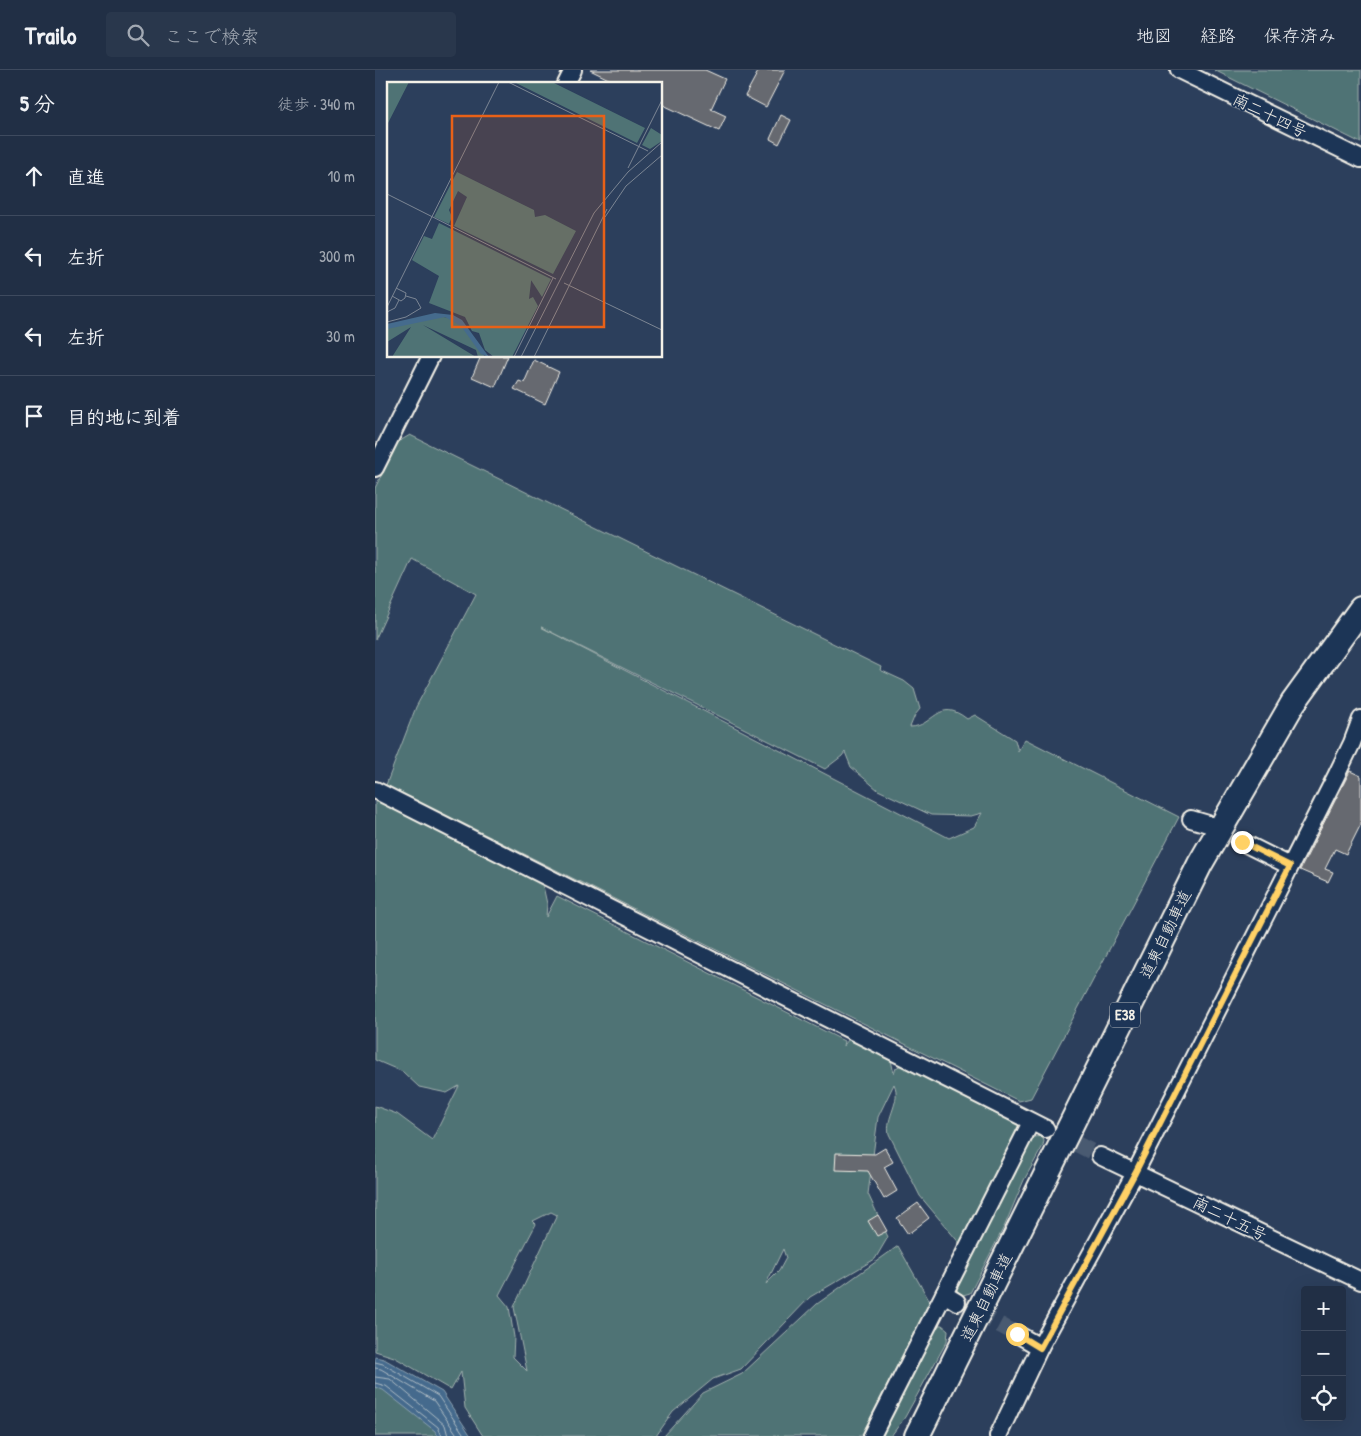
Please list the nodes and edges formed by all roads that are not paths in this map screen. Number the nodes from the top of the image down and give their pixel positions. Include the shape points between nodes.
1 (573, 70) edge
2 (1179, 70) edge
3 (567, 82) edge
4 (1361, 159) edge
5 (430, 358) edge
6 (375, 468) edge
7 (1361, 608) edge
8 (1361, 719) edge
9 (1356, 739) edge
10 (375, 790) edge
11 (1191, 819) dead end
12 (1208, 824) tunnel mouth
13 (1242, 842) tunnel mouth
14 (1290, 866) junction
15 (1099, 1156) tunnel mouth
16 (1135, 1173) junction
17 (1361, 1281) edge
18 (1017, 1334) tunnel mouth
19 (1040, 1348) junction
20 (872, 1436) edge
21 (917, 1436) edge
22 (998, 1436) edge

1 - 3 street
2 - 4 street, 南二十四号
5 - 6 street
7 - 21 highway, 道東自動車道 / E38 via 1293,703 1200,864
8 - 9 street
9 - 14 street
10 - 20 street via 1039,1125 951,1298
11 - 12 street
13 - 14 street
14 - 16 street
15 - 16 street, 南二十五号
16 - 17 street, 南二十五号
16 - 19 street
18 - 19 street
19 - 22 street

